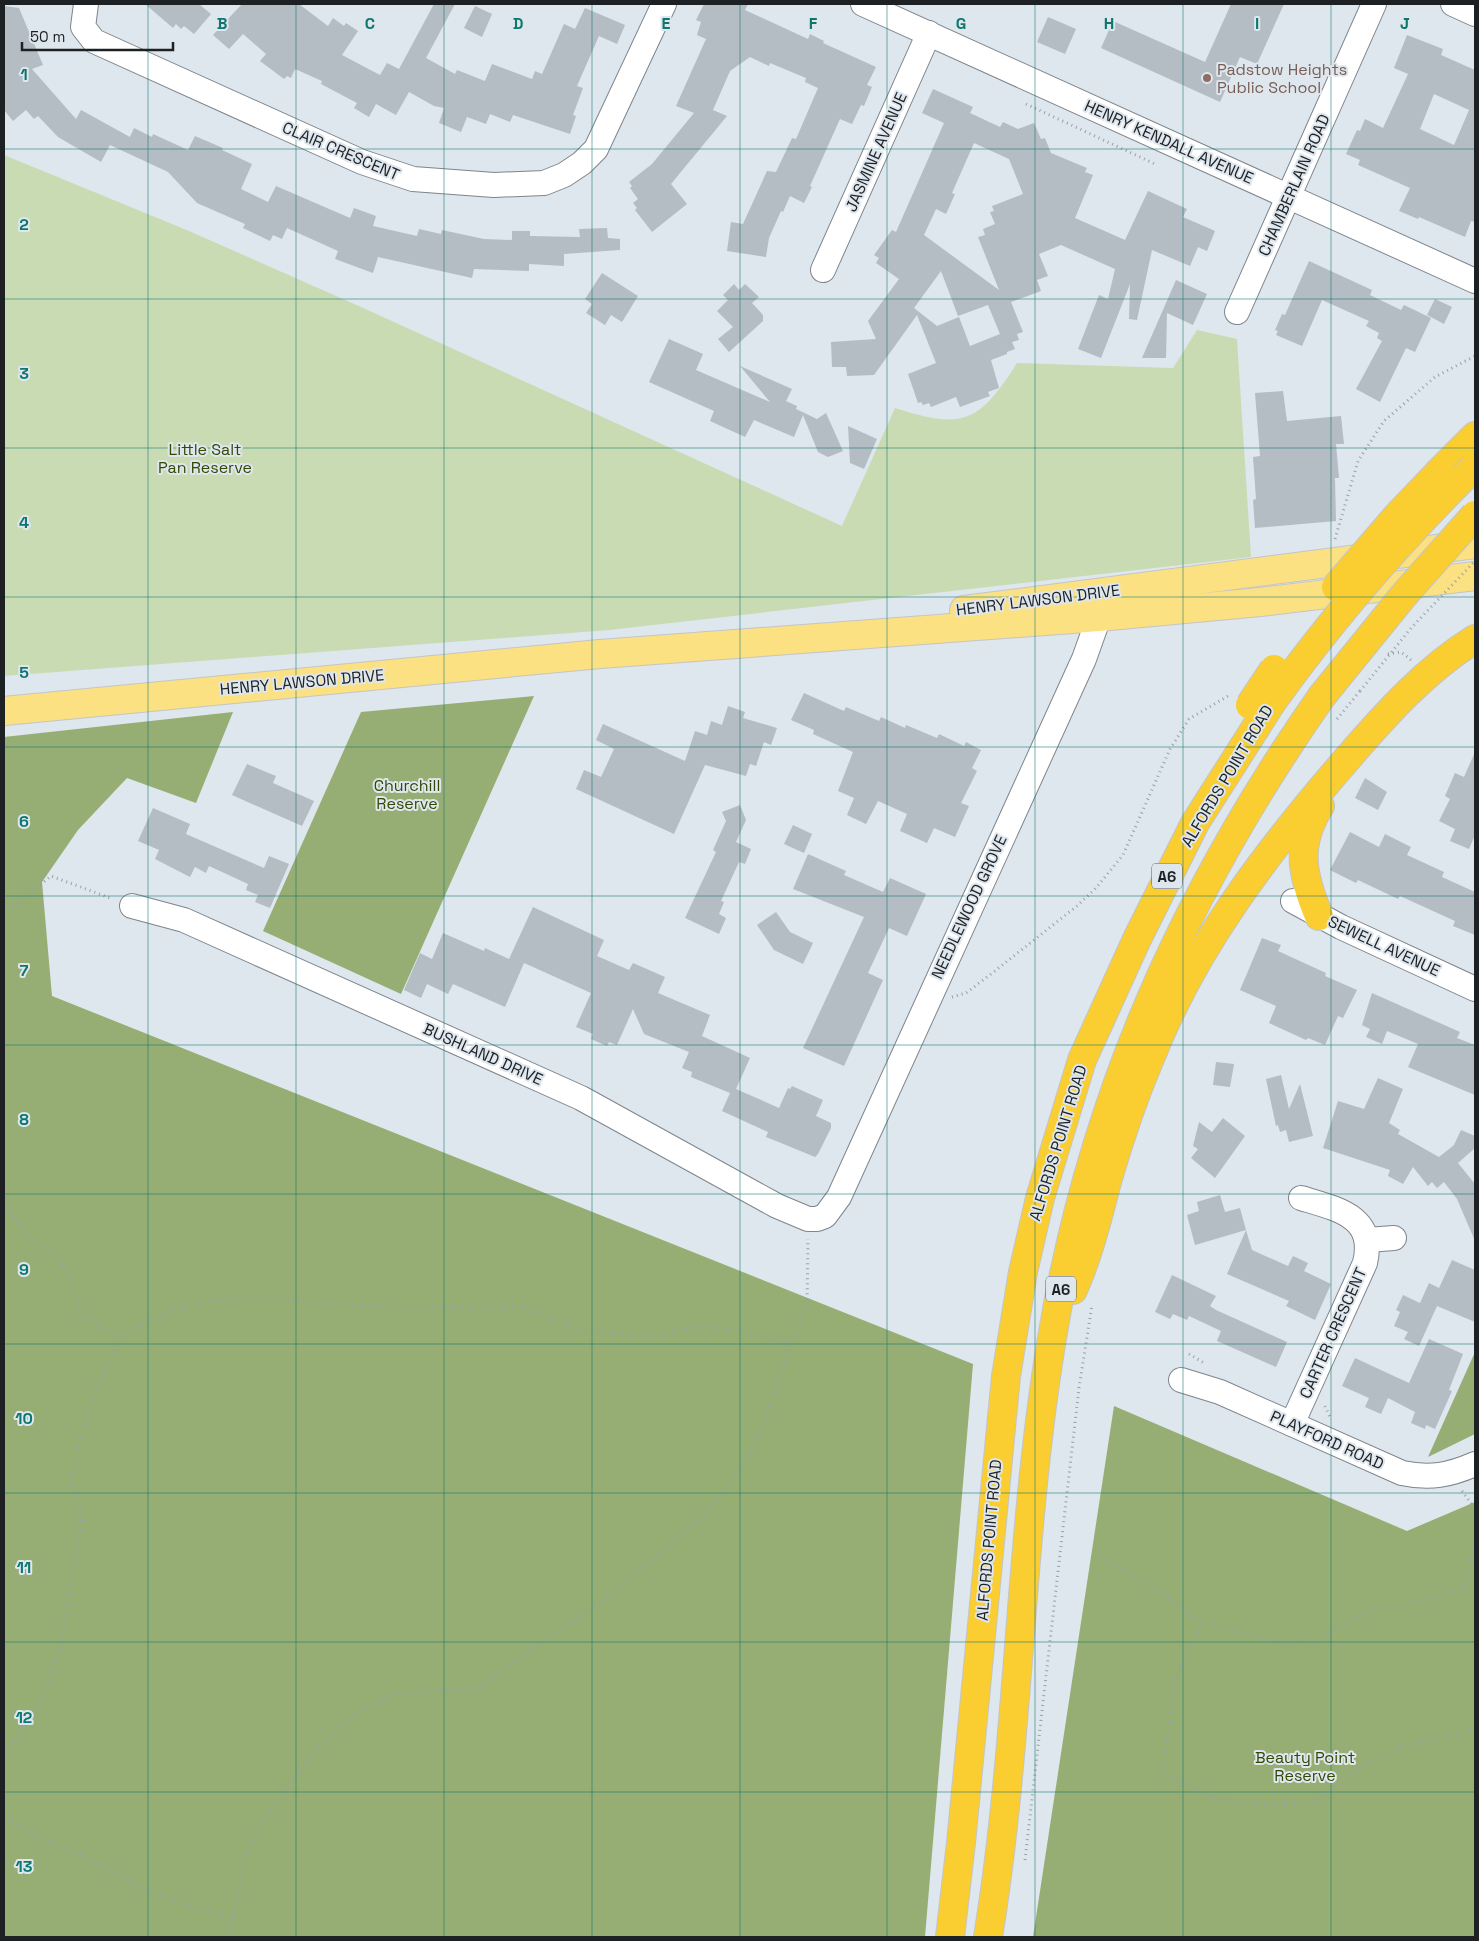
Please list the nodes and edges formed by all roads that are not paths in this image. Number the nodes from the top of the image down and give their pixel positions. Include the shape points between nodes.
1 (86, 4) edge
2 (664, 4) edge
3 (863, 4) edge
4 (1374, 4) edge
5 (1453, 4) edge
6 (1475, 14) edge
7 (929, 33) junction
8 (1289, 196) junction
9 (823, 270) dead end
10 (1475, 280) edge
11 (1237, 312) dead end
12 (1475, 436) edge
13 (1475, 467) edge
14 (1475, 515) edge
15 (1475, 536) edge
16 (1475, 544) edge
17 (1438, 558) junction
18 (1475, 576) edge
19 (1390, 586) junction
20 (1475, 590) edge
21 (1098, 605) junction
22 (1475, 640) edge
23 (1261, 703) junction
24 (4, 711) edge
25 (1357, 747) junction
26 (1294, 901) dead end
27 (132, 906) road end
28 (1319, 916) junction
29 (1475, 989) edge
30 (1301, 1198) dead end
31 (816, 1218) joint
32 (1394, 1238) dead end
33 (1367, 1240) junction
34 (1051, 1343) junction
35 (1181, 1380) dead end
36 (1292, 1424) junction
37 (1475, 1464) edge
38 (950, 1937) edge
39 (988, 1937) edge

1 - 2 street, CLAIR CRESCENT via 83,27 94,41 362,162 413,180 522,186 544,183 564,175 596,149
3 - 7 street, HENRY KENDALL AVENUE
4 - 8 street, CHAMBERLAIN ROAD
5 - 6 street
7 - 8 street, HENRY KENDALL AVENUE
7 - 9 street, JASMINE AVENUE
8 - 10 street, HENRY KENDALL AVENUE
8 - 11 street, CHAMBERLAIN ROAD
12 - 23 highway, bridge via 1342,580 1298,637
13 - 23 highway, ALFORDS POINT ROAD / A6, bridge via 1414,527
14 - 17 highway, A6, bridge
15 - 17 highway
16 - 21 main road, HENRY LAWSON DRIVE via 1328,564
17 - 34 highway, A6, bridge via 1322,696 1265,779 1189,914 1147,1007 1096,1147 1064,1272
18 - 19 main road, HENRY LAWSON DRIVE
19 - 20 street
19 - 21 main road, HENRY LAWSON DRIVE via 1260,602
21 - 24 main road, HENRY LAWSON DRIVE
21 - 31 street, NEEDLEWOOD GROVE via 1084,659 839,1197
22 - 25 highway, A6 via 1414,687
23 - 38 highway, ALFORDS POINT ROAD / A6 via 1165,881 1082,1060 1040,1198 1013,1325 1000,1428 962,1843
25 - 28 highway via 1306,833 1305,878
25 - 34 highway, A6 via 1258,870 1180,990 1134,1098 1088,1257
26 - 28 street, SEWELL AVENUE
27 - 31 street, BUSHLAND DRIVE via 192,924 545,1081 622,1120 760,1198
28 - 29 street, SEWELL AVENUE
30 - 33 street via 1352,1218 1362,1226
32 - 33 street
33 - 36 street, CARTER CRESCENT via 1366,1263
34 - 39 highway, A6
35 - 36 street, PLAYFORD ROAD via 1220,1392
36 - 37 street, PLAYFORD ROAD via 1402,1473 1434,1477 1452,1474

